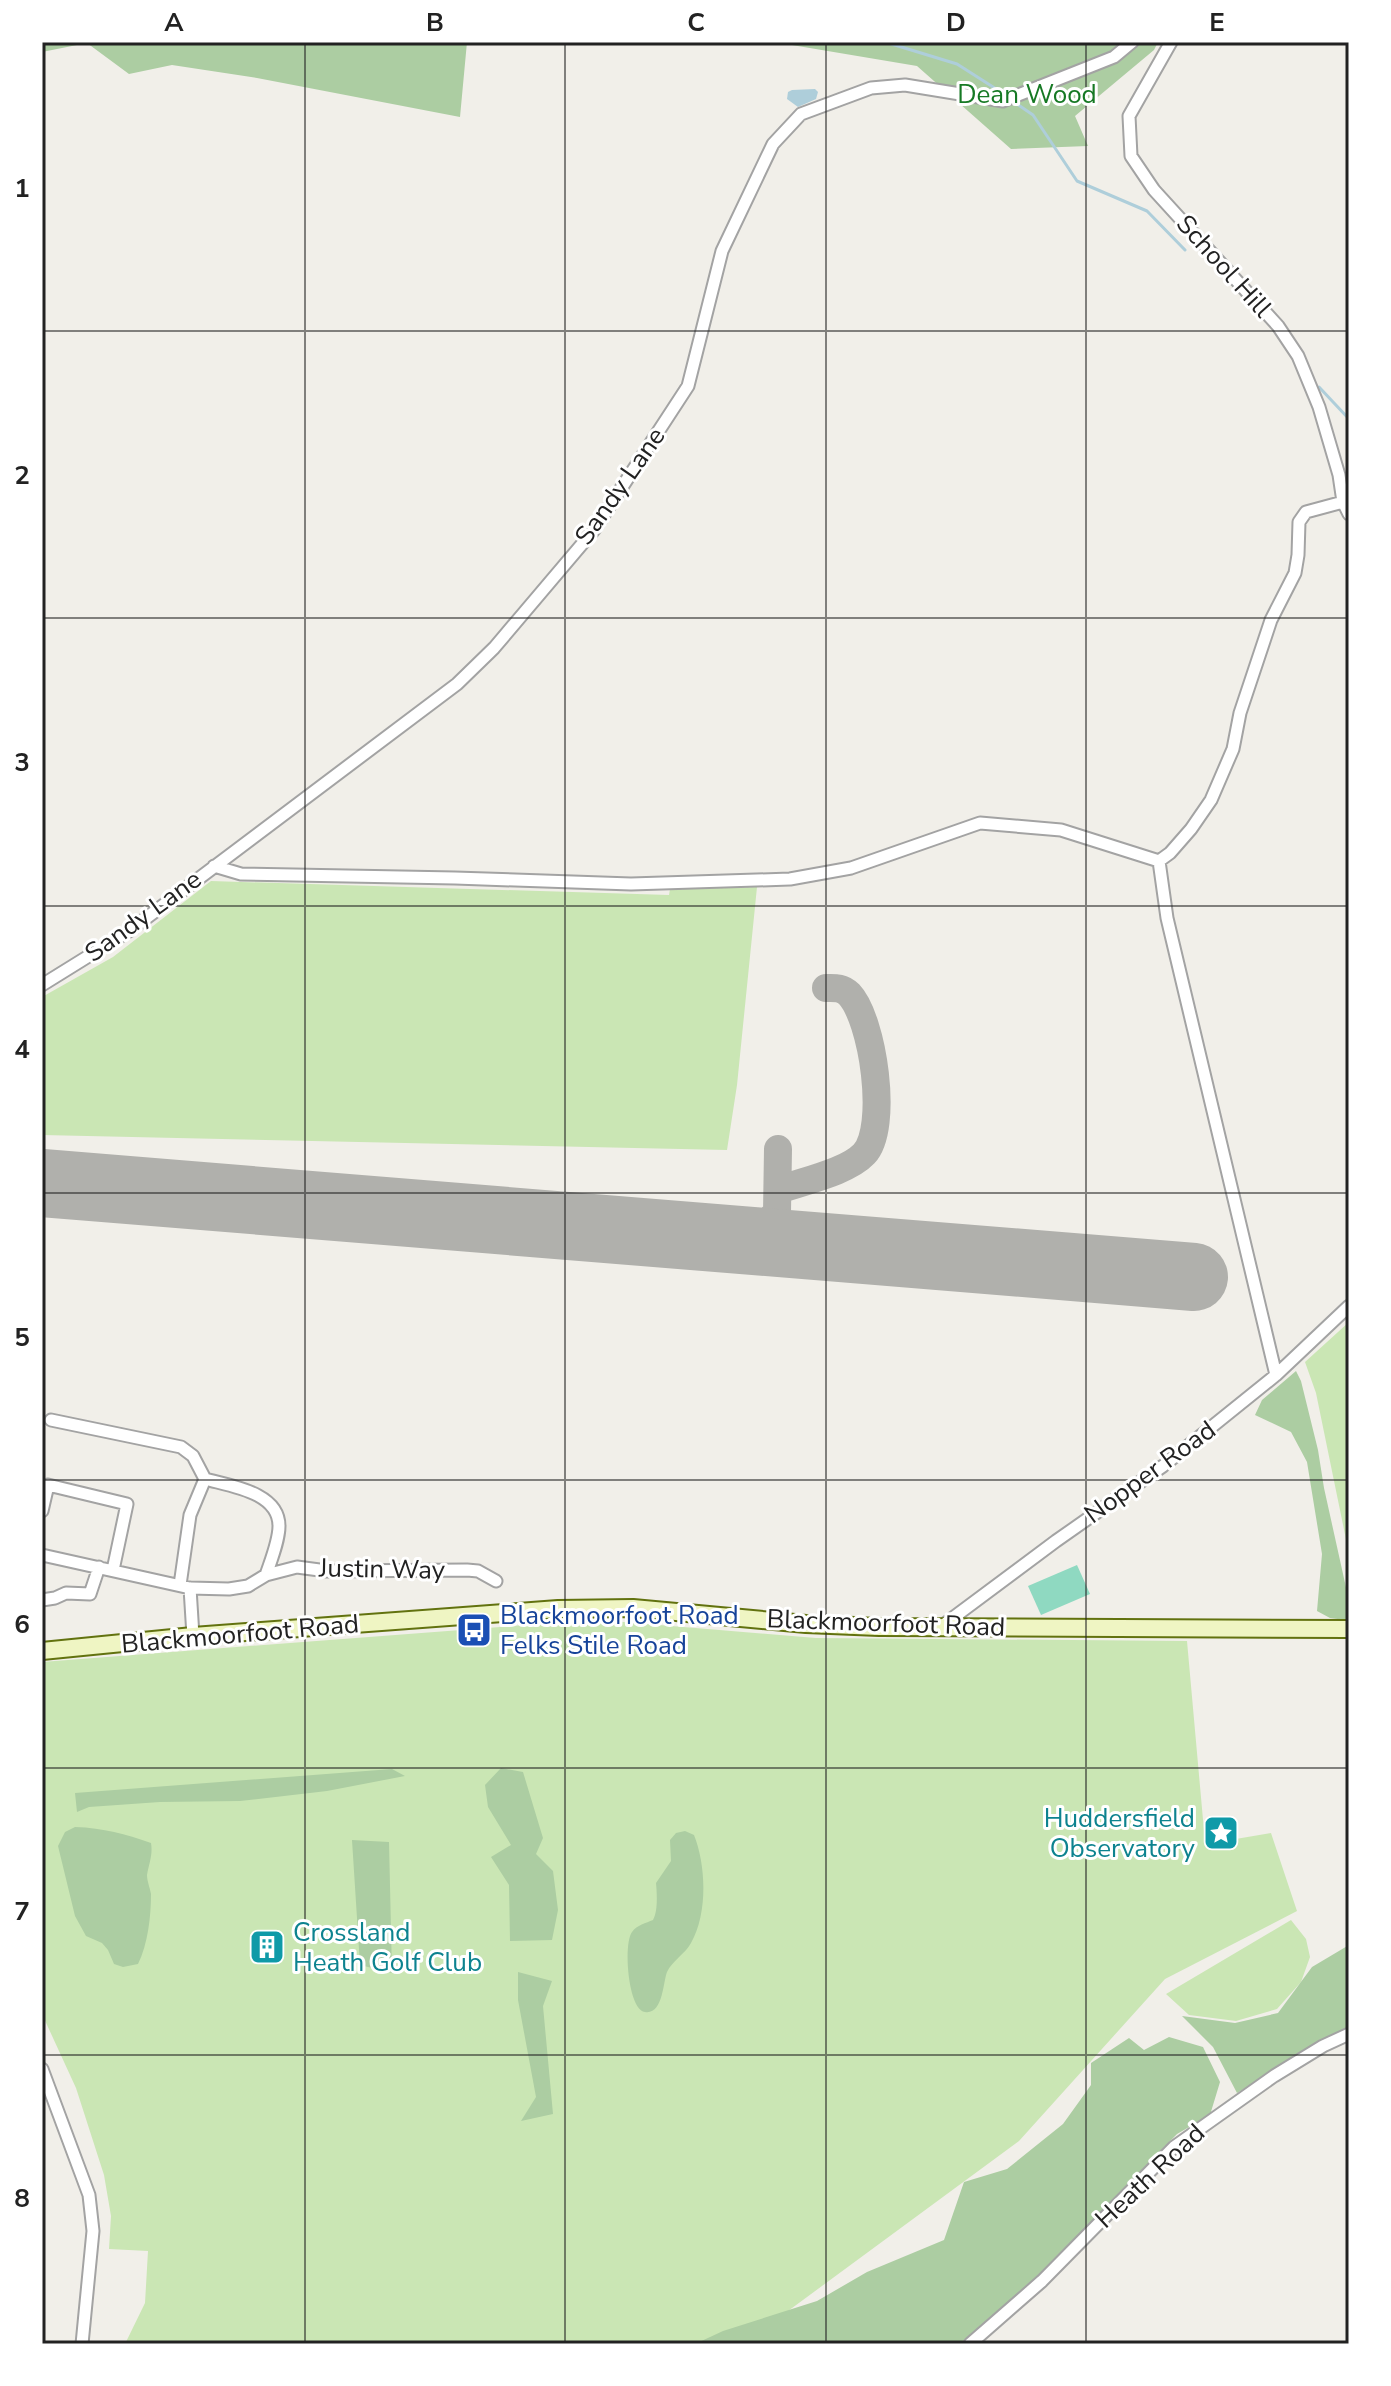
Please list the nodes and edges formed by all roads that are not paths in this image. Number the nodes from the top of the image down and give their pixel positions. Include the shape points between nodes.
1 (1132, 42) edge
2 (1171, 42) edge
3 (1343, 502) junction
4 (1349, 514) edge
5 (1159, 861) junction
6 (214, 866) junction
7 (42, 985) edge
8 (1349, 1306) edge
9 (1276, 1375) junction
10 (51, 1420) dead end
11 (205, 1479) junction
12 (42, 1511) edge
13 (42, 1555) edge
14 (99, 1567) junction
15 (113, 1570) junction
16 (266, 1575) junction
17 (496, 1581) dead end
18 (185, 1586) junction
19 (42, 1600) edge
20 (942, 1626) junction
21 (1349, 1629) edge
22 (193, 1636) junction
23 (42, 1651) edge
24 (1349, 2034) edge
25 (42, 2069) edge
26 (82, 2344) edge
27 (970, 2344) edge

1 - 6 street, Sandy Lane via 1114,57 1003,101 905,85 871,88 801,114 773,144 722,251 688,386 594,530 457,684
2 - 3 street, School Hill via 1129,116 1131,156 1154,190 1278,326 1298,356 1319,407
3 - 4 street, School Hill
3 - 5 street via 1306,512 1299,522 1295,573 1271,620 1233,749 1211,800
5 - 6 street via 1061,830 980,823 851,868 790,879 631,884 241,874
5 - 9 street via 1165,907
6 - 7 street, Sandy Lane via 129,931
8 - 9 street, Nopper Road
9 - 20 street, Nopper Road via 1163,1466
10 - 11 street via 181,1447 193,1456
11 - 16 street via 250,1491 278,1514 280,1529
11 - 18 street via 190,1515
12 - 15 street via 48,1485 127,1504
13 - 14 street
14 - 15 street
14 - 19 street via 90,1594
15 - 18 street
16 - 17 street, Justin Way via 297,1567 467,1570
16 - 18 street via 229,1589
18 - 22 street
20 - 21 street, Blackmoorfoot Road
20 - 22 street, Blackmoorfoot Road via 826,1625 633,1608 573,1608
22 - 23 street, Blackmoorfoot Road
24 - 27 street, Heath Road via 1274,2076 1174,2147 1042,2281
25 - 26 street via 89,2195 93,2231

